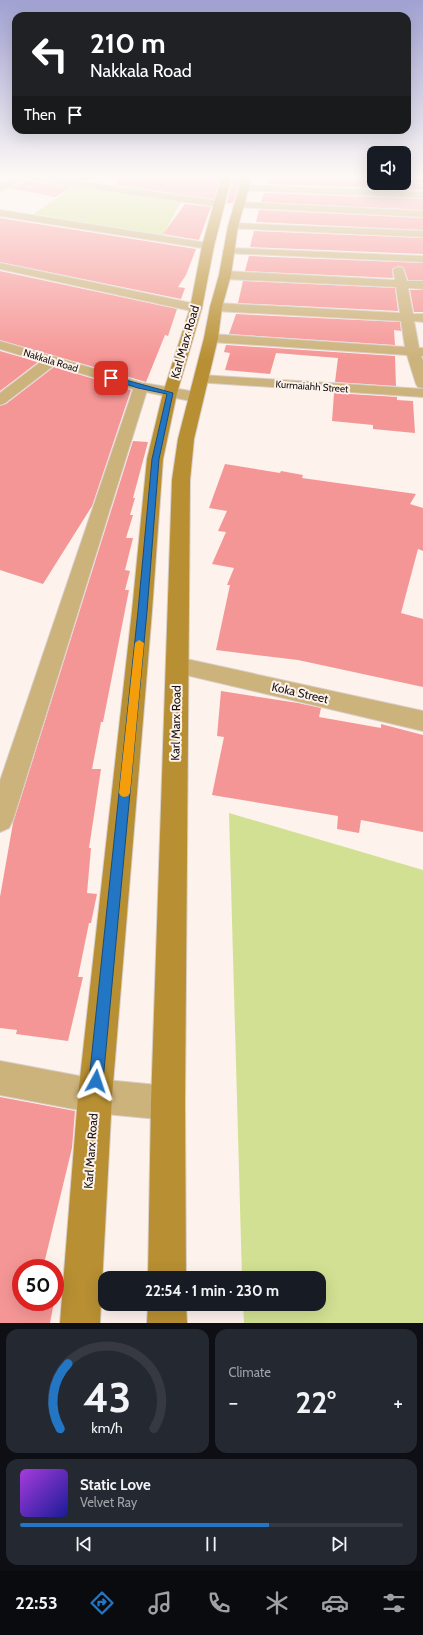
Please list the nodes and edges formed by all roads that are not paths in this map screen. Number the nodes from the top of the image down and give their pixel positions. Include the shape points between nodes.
1 (149, 237) edge
2 (222, 237) edge
3 (394, 237) edge
4 (219, 248) junction
5 (396, 258) junction
6 (423, 259) edge
7 (0, 266) edge
8 (225, 275) junction
9 (401, 283) junction
10 (423, 284) edge
11 (206, 308) junction
12 (407, 317) junction
13 (423, 318) edge
14 (211, 338) junction
15 (0, 345) edge
16 (418, 352) edge
17 (52, 360) junction
18 (423, 384) edge
19 (140, 387) junction
20 (198, 388) junction
21 (170, 393) junction
22 (423, 393) edge
23 (0, 400) edge
24 (177, 665) junction
25 (423, 721) edge
26 (0, 820) edge
27 (0, 1078) edge
28 (95, 1096) junction
29 (168, 1103) junction
30 (167, 1271) edge
31 (167, 1311) edge
32 (80, 1323) edge
33 (167, 1323) edge

1 - 4 street
2 - 4 main road, Karl Marx Road
3 - 5 street
4 - 5 street
4 - 8 main road, Karl Marx Road
4 - 11 main road, Karl Marx Road
5 - 6 street
5 - 9 street
7 - 11 street
8 - 9 street
8 - 11 main road, Karl Marx Road
9 - 10 street
9 - 12 street
11 - 12 street
11 - 14 main road, Karl Marx Road
11 - 21 main road, Karl Marx Road
12 - 13 street
12 - 16 street
14 - 16 street
14 - 20 main road, Karl Marx Road
15 - 17 street, Nakkala Road
16 - 18 street
17 - 19 street, Nakkala Road
17 - 23 street
19 - 21 street, Nakkala Road
19 - 26 street
20 - 21 street, Nakkala Road
20 - 22 street, Kurmaiahh Street
20 - 24 main road, Karl Marx Road via 186,439 181,480
21 - 28 main road, Karl Marx Road via 155,459
24 - 25 street, Koka Street
24 - 29 main road, Karl Marx Road
27 - 28 street
28 - 29 street
28 - 32 main road, Karl Marx Road
29 - 30 main road, Karl Marx Road
31 - 33 main road

